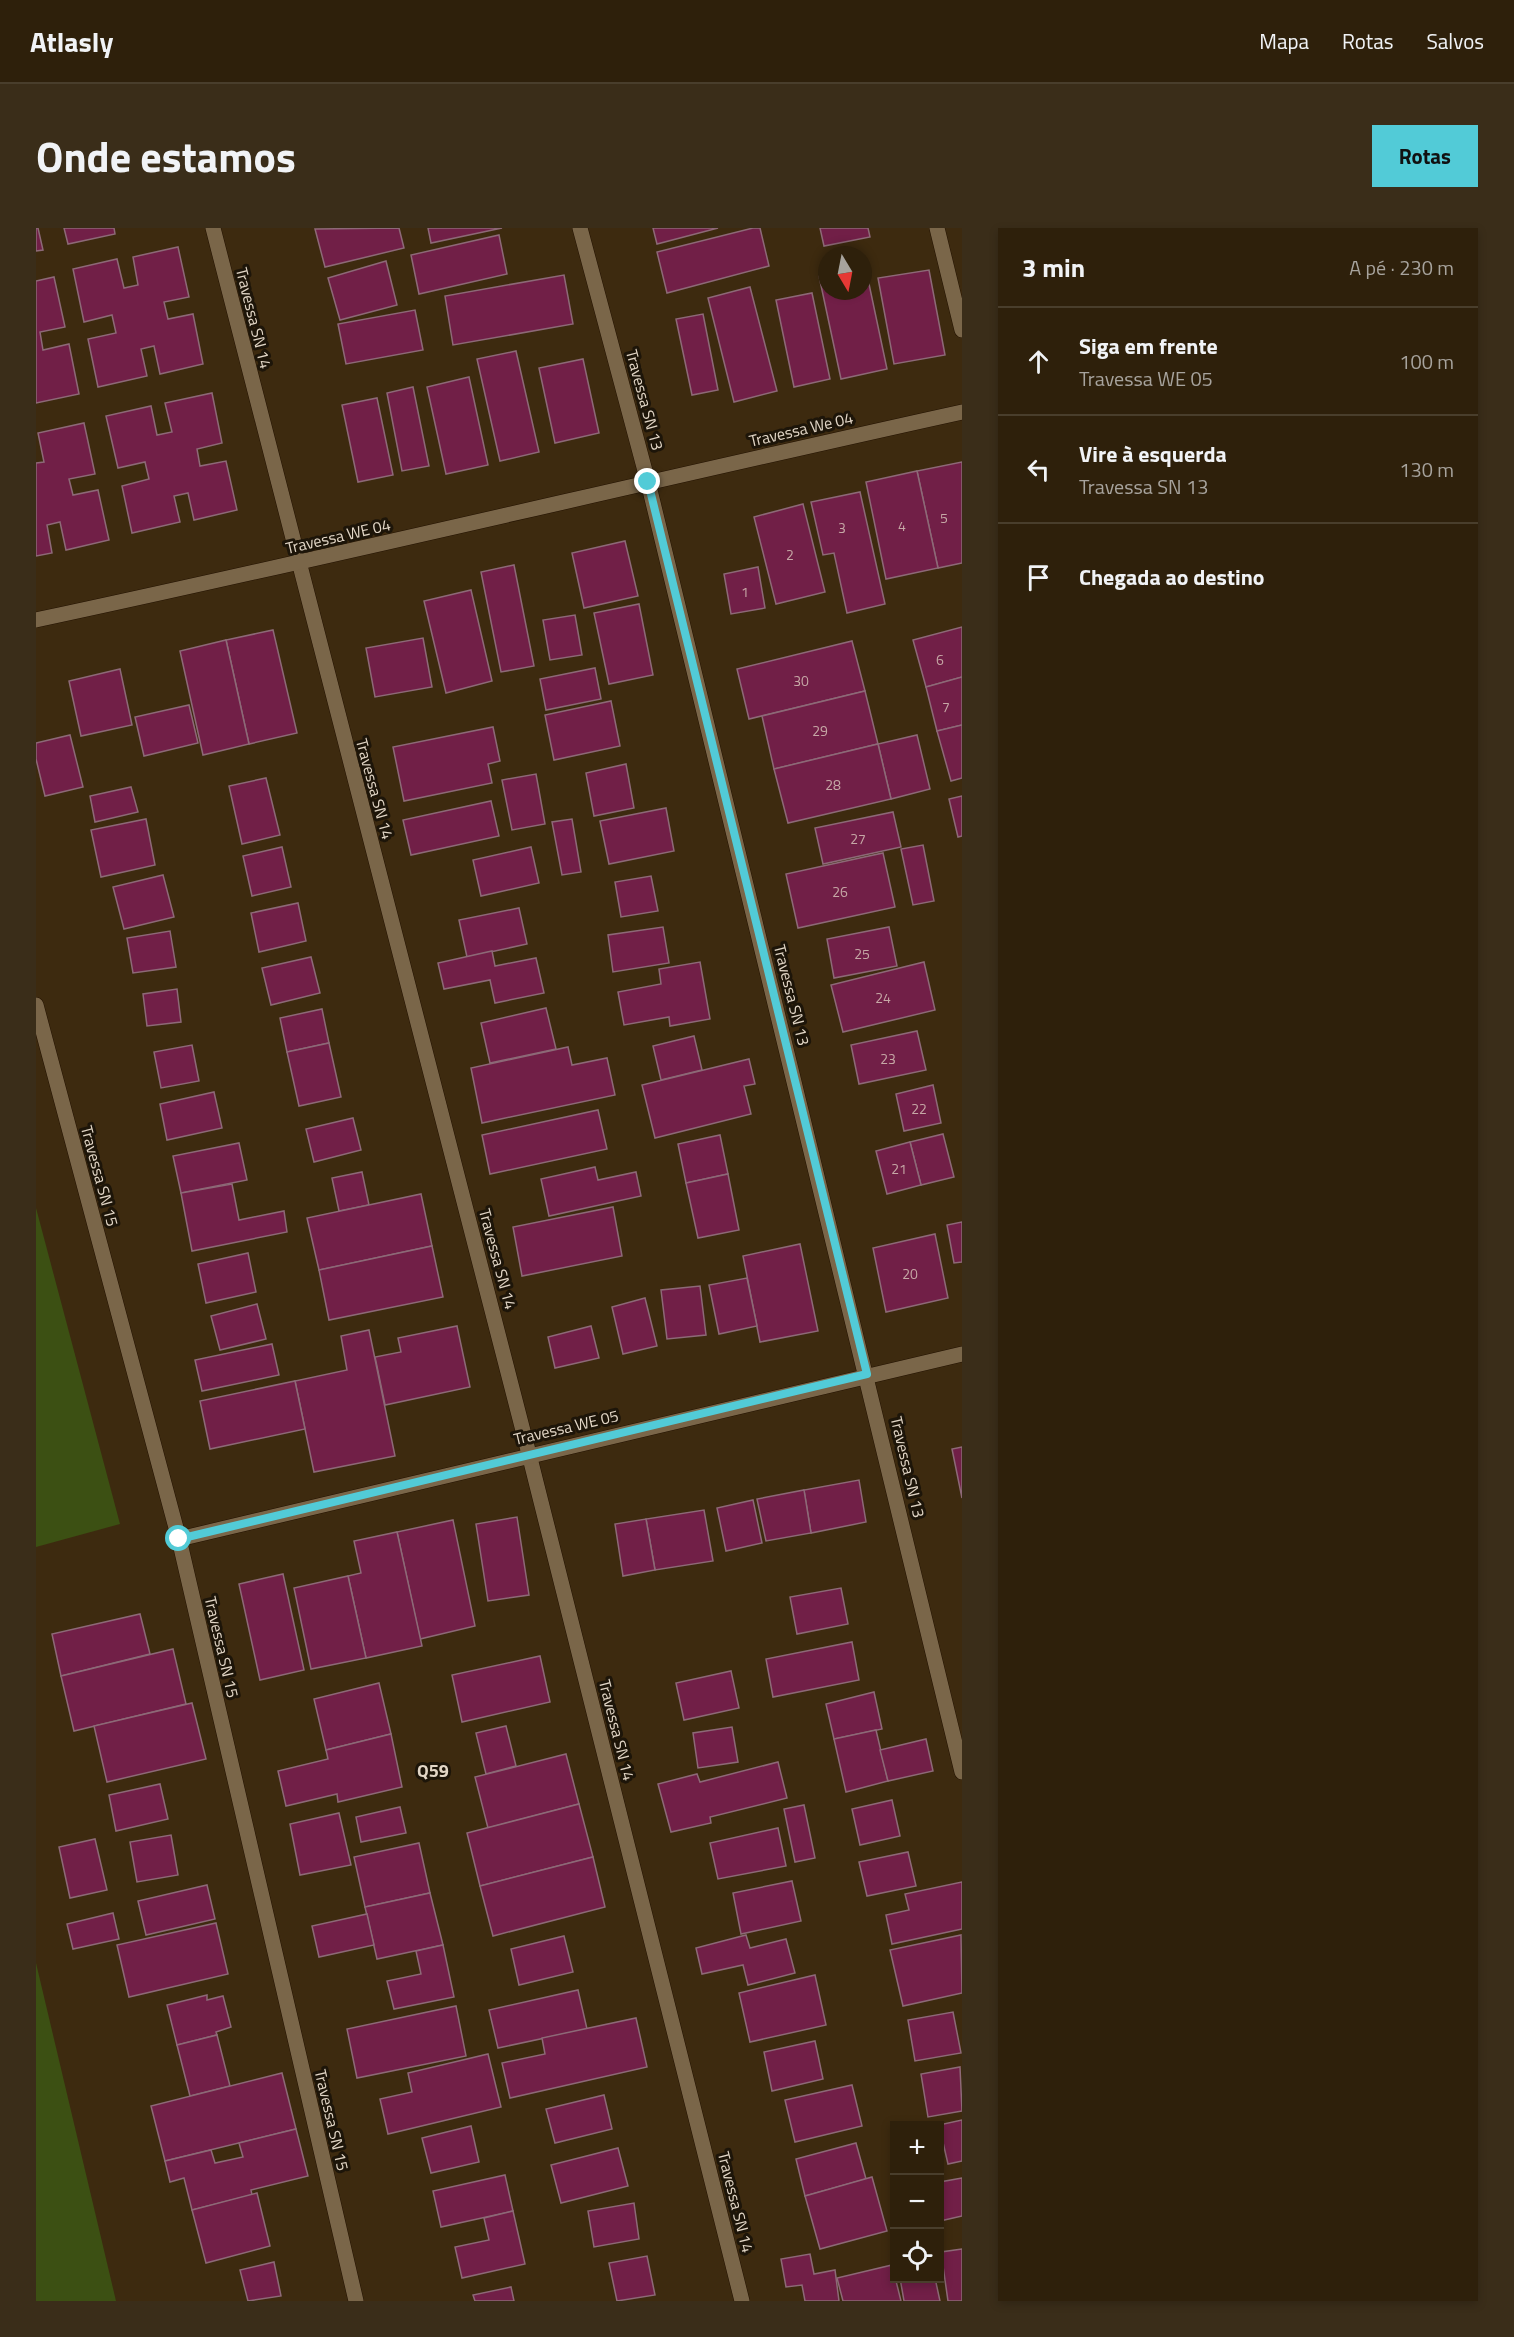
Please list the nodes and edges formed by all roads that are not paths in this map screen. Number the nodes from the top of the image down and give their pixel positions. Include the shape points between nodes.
1 (213, 228) edge
2 (580, 228) edge
3 (937, 228) edge
4 (962, 330) edge
5 (962, 412) edge
6 (648, 482) junction
7 (298, 564) junction
8 (36, 620) edge
9 (36, 1005) edge
10 (962, 1354) edge
11 (867, 1374) junction
12 (530, 1454) junction
13 (179, 1539) junction
14 (962, 1772) edge
15 (356, 2301) edge
16 (742, 2301) edge

1 - 7 street, Travessa SN 14
2 - 6 street, Travessa SN 13
3 - 4 street
5 - 6 street, Travessa We 04
6 - 7 street, Travessa WE 04
6 - 11 street, Travessa SN 13
7 - 8 street, Travessa WE 04
7 - 12 street, Travessa SN 14
9 - 13 street, Travessa SN 15
10 - 11 street, Travessa WE 05
11 - 12 street, Travessa WE 05
11 - 14 street, Travessa SN 13
12 - 13 street, Travessa WE 05
12 - 16 street, Travessa SN 14
13 - 15 street, Travessa SN 15

